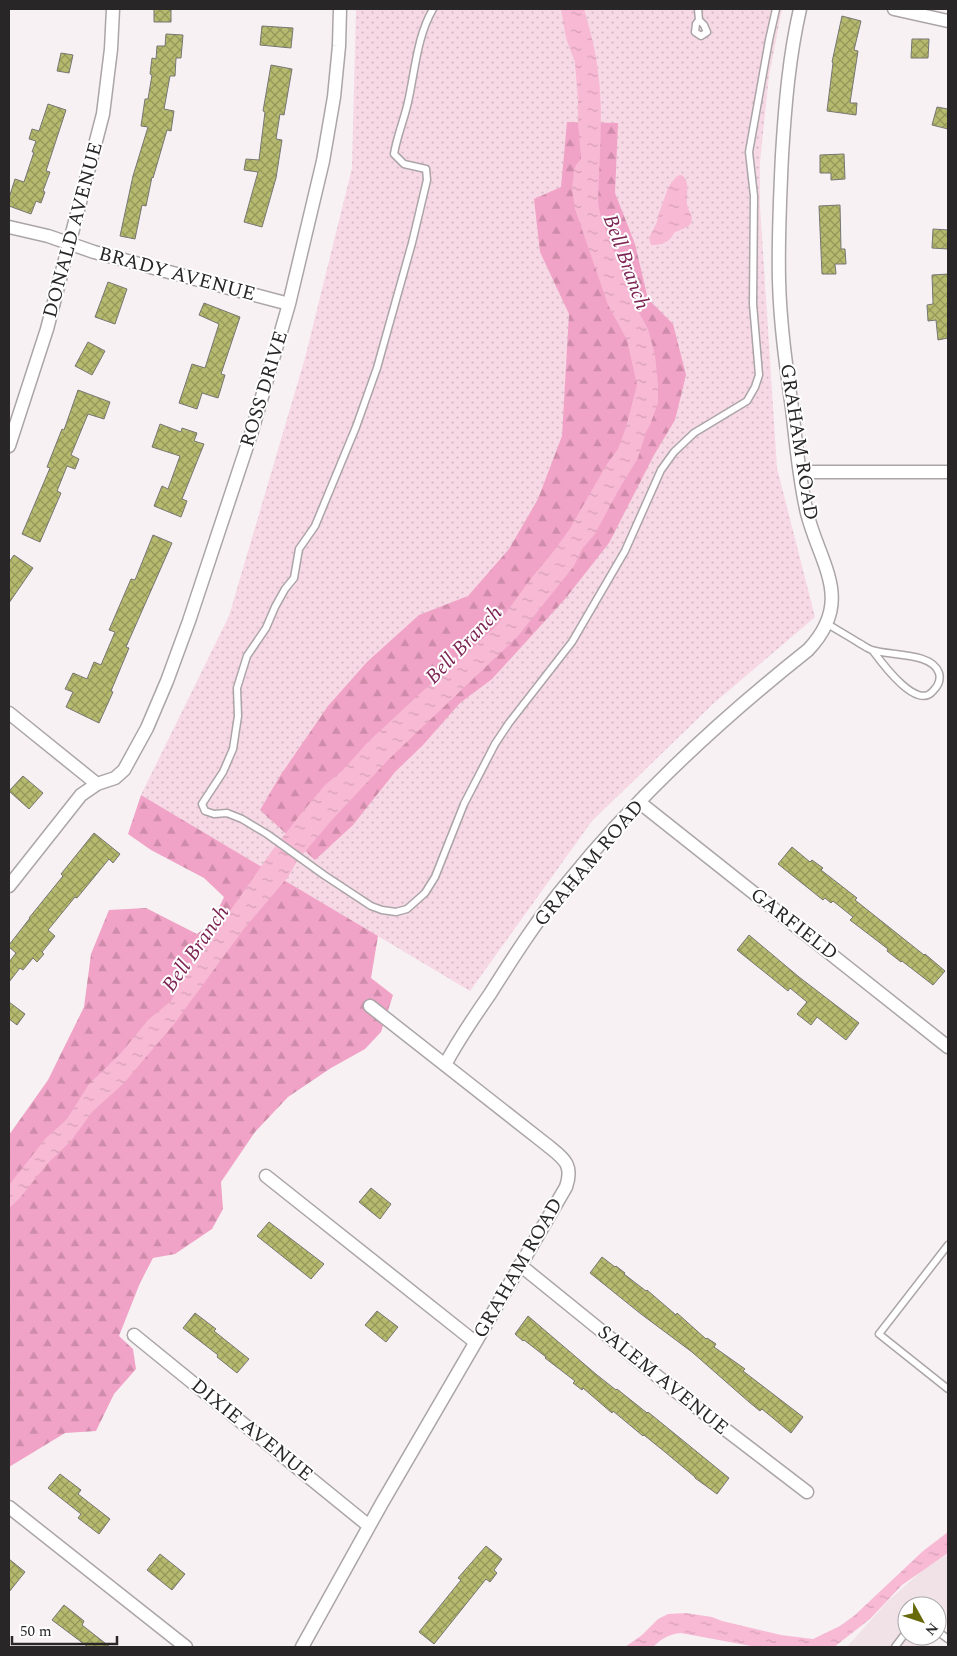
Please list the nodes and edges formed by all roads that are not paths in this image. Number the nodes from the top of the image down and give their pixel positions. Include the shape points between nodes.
1 (113, 9) edge
2 (340, 9) edge
3 (433, 9) edge
4 (698, 9) edge
5 (776, 9) edge
6 (800, 9) edge
7 (894, 9) edge
8 (698, 20) dead end
9 (948, 21) edge
10 (9, 227) edge
11 (70, 244) junction
12 (288, 304) junction
13 (9, 446) edge
14 (800, 472) junction
15 (948, 472) edge
16 (826, 623) junction
17 (873, 651) junction
18 (9, 713) edge
19 (98, 784) junction
20 (639, 802) junction
21 (9, 886) edge
22 (370, 1006) dead end
23 (948, 1047) edge
24 (445, 1064) junction
25 (266, 1176) dead end
26 (948, 1245) edge
27 (520, 1265) junction
28 (134, 1335) dead end
29 (475, 1342) junction
30 (948, 1389) edge
31 (807, 1492) dead end
32 (9, 1507) edge
33 (370, 1526) junction
34 (186, 1647) edge
35 (302, 1647) edge

1 - 11 street, DONALD AVENUE via 103,114
2 - 12 street, ROSS DRIVE via 339,46 323,160
3 - 5 lane via 422,34 394,154 404,164 426,169 428,180 377,368 315,526 299,550 294,578 284,589 266,628 247,656 237,688 238,716 233,749 223,772 202,804 205,811 227,813 267,834 371,906 396,912 407,909 425,893 435,878 464,804 495,744 572,642 625,551 661,470 694,433 746,401 755,387 759,375 753,304 754,196 749,152
4 - 8 lane
6 - 14 street, GRAHAM ROAD via 785,110 779,280
7 - 9 street
10 - 11 street, BRADY AVENUE
11 - 12 street, BRADY AVENUE
11 - 13 street, DONALD AVENUE via 47,329
12 - 19 street, ROSS DRIVE via 252,431 161,697 124,770
14 - 15 street
14 - 16 street, GRAHAM ROAD via 807,514 830,579 832,599
16 - 17 lane
16 - 20 street, GRAHAM ROAD via 808,650 723,720
17 - 17 lane via 928,661 936,666 940,675 936,688 923,696 910,691
18 - 19 street
19 - 21 street via 80,795
20 - 23 street, GARFIELD
20 - 24 street, GRAHAM ROAD via 544,913
22 - 24 street
24 - 27 street, GRAHAM ROAD via 564,1159 569,1167 566,1187
25 - 29 street
26 - 30 lane via 880,1334
27 - 29 street, GRAHAM ROAD
27 - 31 street, SALEM AVENUE
28 - 33 street, DIXIE AVENUE
29 - 33 street, GRAHAM ROAD
32 - 34 street
33 - 35 street, GRAHAM ROAD

